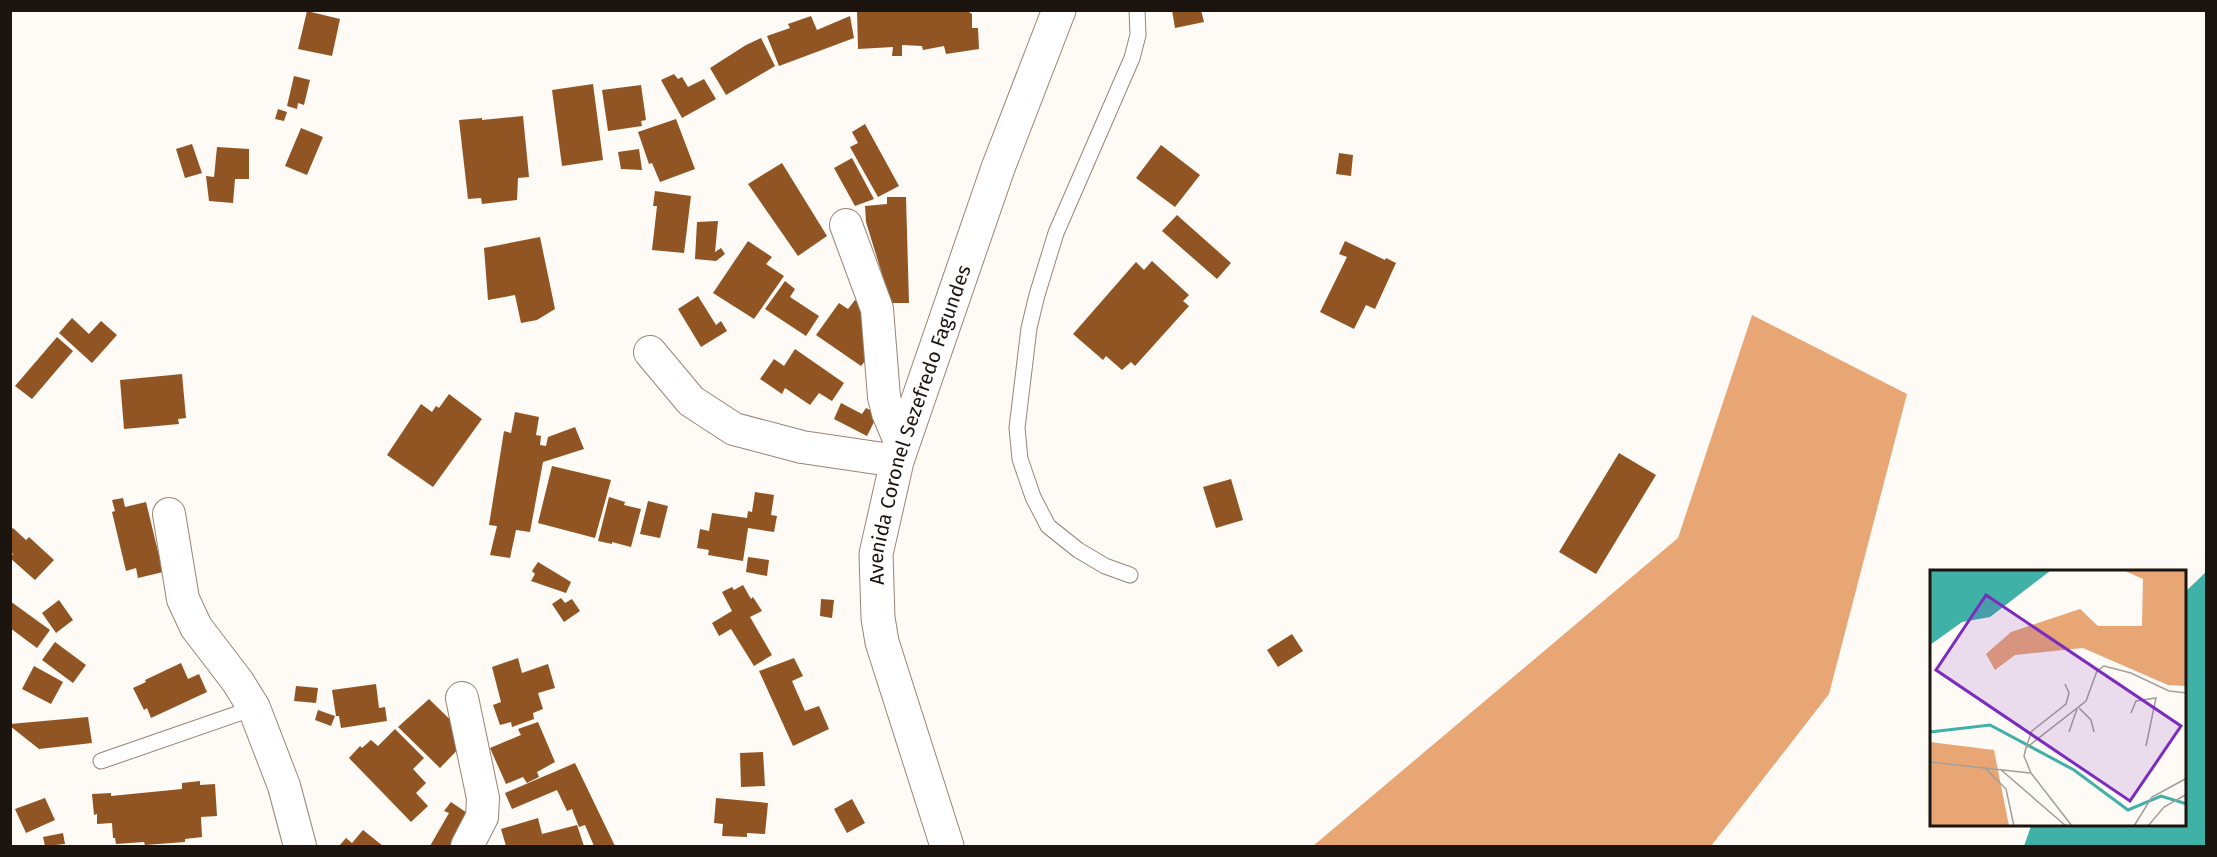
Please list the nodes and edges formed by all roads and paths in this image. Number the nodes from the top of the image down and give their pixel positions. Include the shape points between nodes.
1 (1059, 10) edge
2 (1137, 10) edge
3 (846, 225) dead end
4 (650, 352) dead end
5 (900, 453) junction
6 (169, 514) dead end
7 (1130, 575) dead end
8 (462, 698) dead end
9 (254, 708) junction
10 (101, 761) dead end
11 (300, 846) edge
12 (467, 846) edge
13 (947, 846) edge

1 - 5 main road, Avenida Coronel Sezefredo Fagundes via 998,168
2 - 7 lane via 1138,35 1132,57 1056,233 1037,295 1029,328 1017,428 1020,459 1048,526 1078,550
3 - 5 street via 877,309 884,397
4 - 5 street via 691,401 734,429 802,447
5 - 13 main road, Avenida Coronel Sezefredo Fagundes via 876,554 878,618 882,642
6 - 9 street via 183,599 196,627
8 - 12 street via 483,798 482,817
9 - 10 lane
9 - 11 street via 284,786

